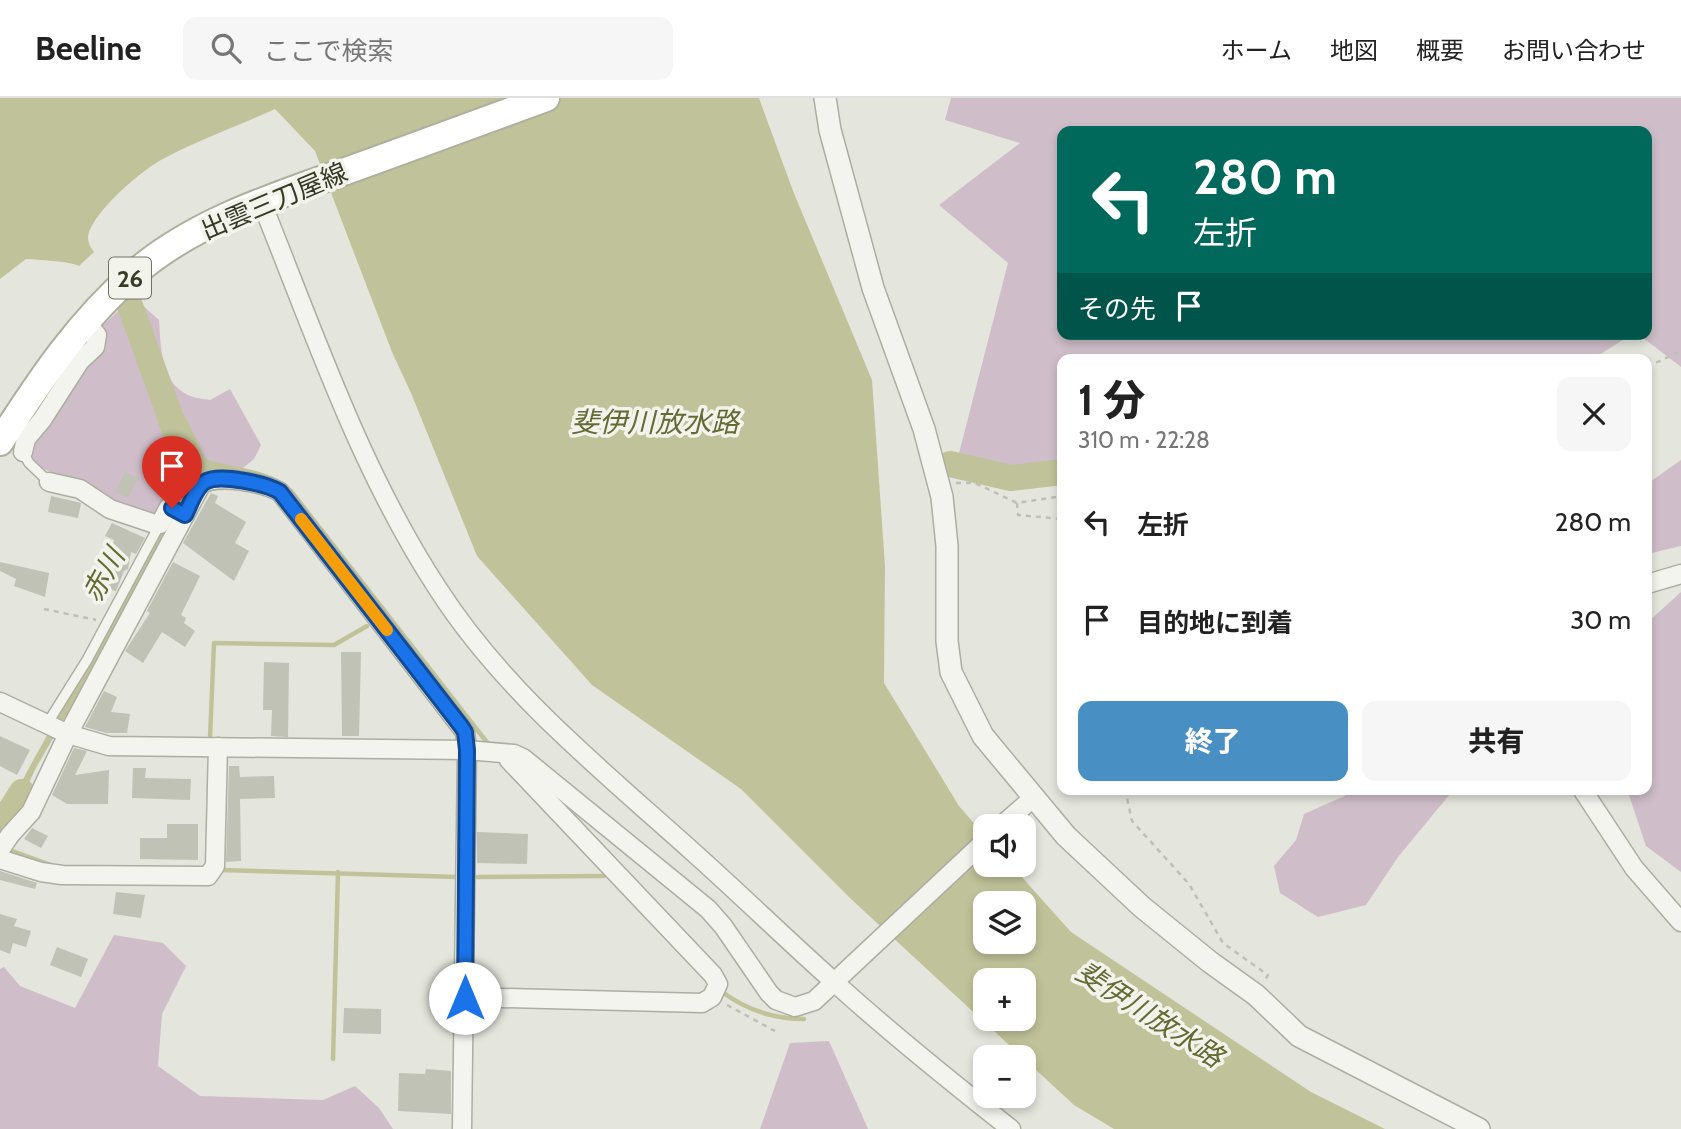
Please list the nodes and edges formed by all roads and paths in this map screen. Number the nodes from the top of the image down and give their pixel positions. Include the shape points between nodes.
1 (546, 98) edge
2 (825, 98) edge
3 (261, 201) junction
4 (1681, 351) edge
5 (1652, 365) edge
6 (11, 447) edge
7 (49, 482) joint
8 (938, 483) junction
9 (1057, 497) edge
10 (1017, 503) junction
11 (179, 512) junction
12 (1057, 519) edge
13 (160, 524) junction
14 (1681, 574) edge
15 (1652, 583) edge
16 (137, 585) junction
17 (44, 609) dead end
18 (107, 623) junction
19 (0, 702) edge
20 (56, 728) junction
21 (218, 747) junction
22 (467, 750) junction
23 (497, 752) junction
24 (1126, 795) edge
25 (1586, 795) edge
26 (1032, 798) junction
27 (1015, 814) edge
28 (0, 850) edge
29 (973, 852) edge
30 (0, 859) edge
31 (1681, 922) edge
32 (834, 982) junction
33 (715, 991) junction
34 (1256, 995) junction
35 (465, 998) junction
36 (775, 1031) dead end
37 (462, 1129) edge
38 (1011, 1129) edge
39 (1479, 1129) edge

1 - 3 main road, 出雲三刀屋線 / 26
2 - 8 street via 873,288 924,429
3 - 6 main road, 出雲三刀屋線 / 26 via 162,253 85,321 48,368
3 - 32 street via 370,468 437,589 467,630 495,666 590,762
4 - 5 path
6 - 7 lane
7 - 13 street via 80,489 117,512
8 - 10 path via 975,483
8 - 26 street via 947,546 951,671 983,736
9 - 10 path
10 - 12 path via 1018,515
11 - 13 street via 169,507
11 - 16 street
11 - 22 street via 204,482 233,474 280,492 461,726
13 - 16 lane
14 - 15 street
16 - 18 lane
16 - 20 street
17 - 18 path
18 - 20 lane
19 - 20 street
20 - 21 street via 109,746
20 - 28 street via 31,812
21 - 22 street
21 - 30 street via 215,866 208,876 62,875
22 - 23 street
22 - 35 street
23 - 32 street via 523,758 708,909 776,1000 795,1007 805,1005
23 - 33 street via 713,975
24 - 34 path via 1132,821 1189,884 1223,943 1268,975
25 - 31 street via 1634,868
26 - 27 street
26 - 34 street via 1142,907
29 - 32 street
32 - 38 street
33 - 35 street via 702,1003
33 - 36 path
34 - 39 street via 1299,1036
35 - 37 street

